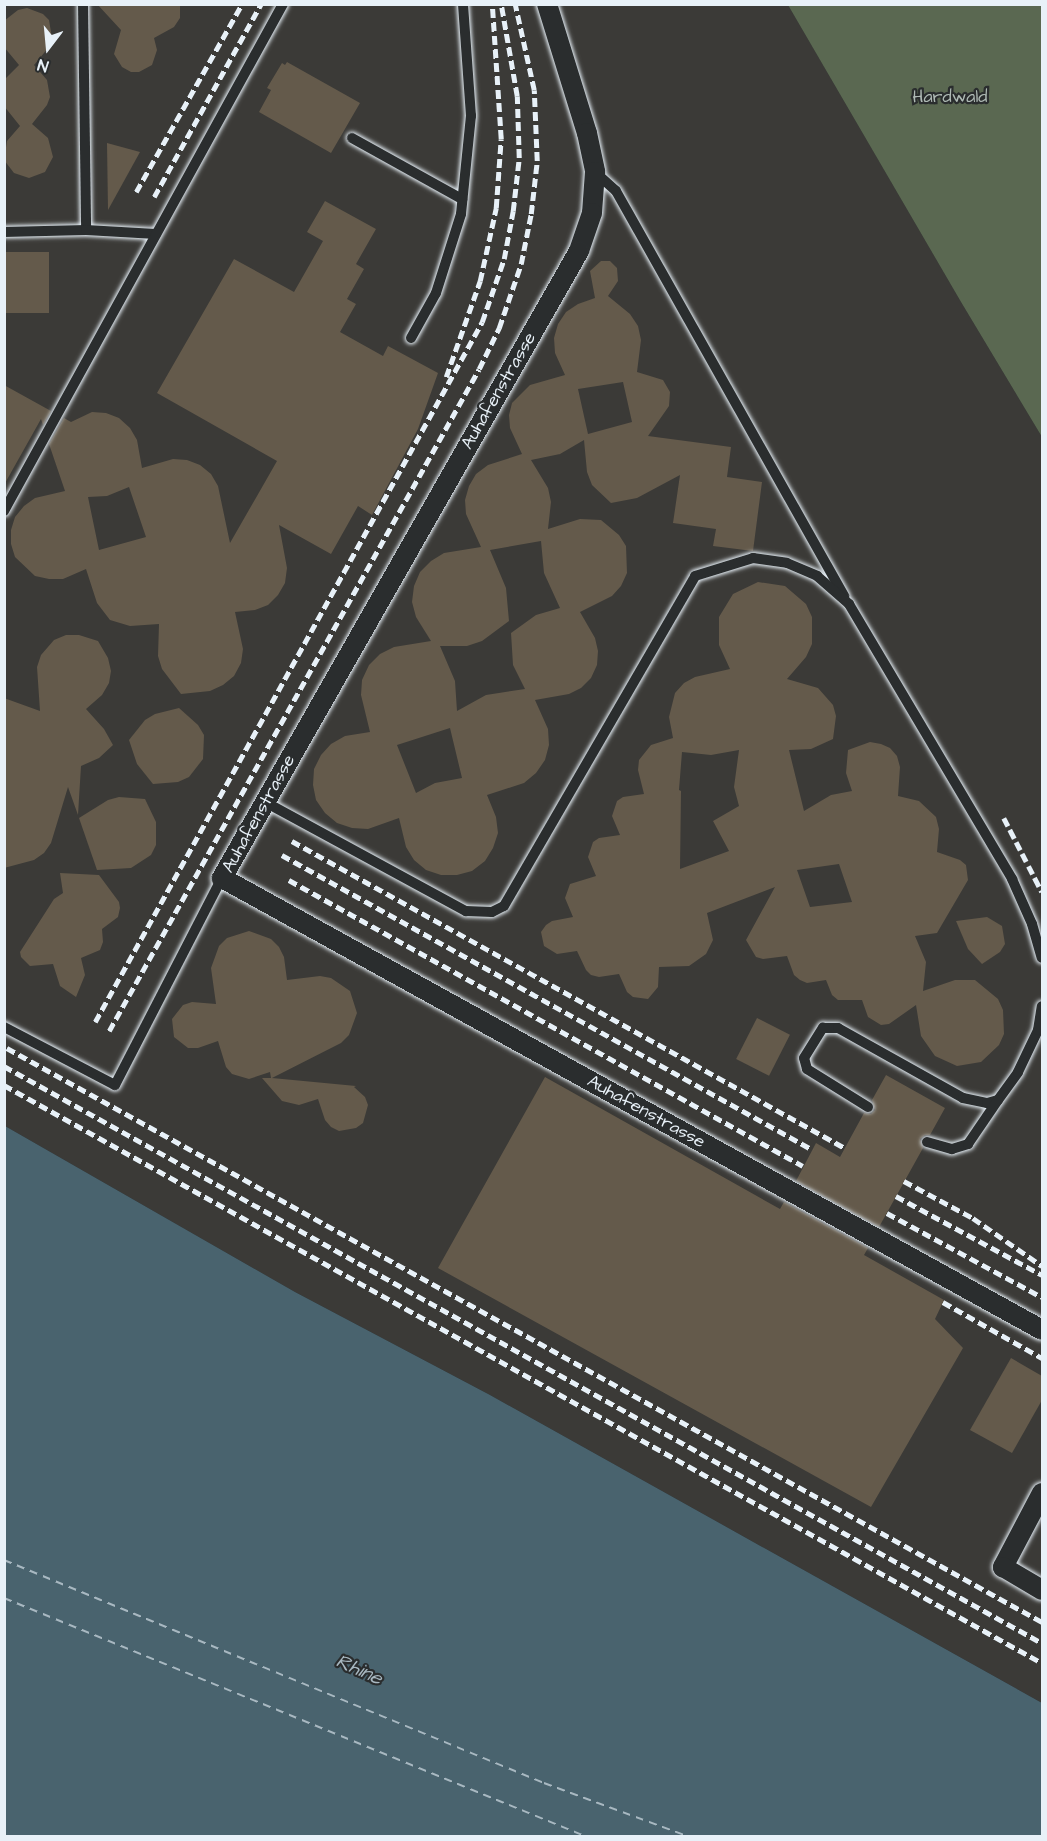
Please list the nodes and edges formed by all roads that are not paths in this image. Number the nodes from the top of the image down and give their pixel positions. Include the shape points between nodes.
1 (83, 4) edge
2 (283, 4) edge
3 (463, 4) edge
4 (547, 4) edge
5 (352, 138) dead end
6 (595, 172) junction
7 (462, 199) junction
8 (86, 230) junction
9 (4, 232) edge
10 (156, 234) junction
11 (411, 338) dead end
12 (4, 511) edge
13 (849, 604) junction
14 (265, 802) junction
15 (222, 878) junction
16 (1042, 958) edge
17 (1042, 1006) edge
18 (4, 1028) edge
19 (998, 1100) junction
20 (868, 1107) dead end
21 (927, 1142) dead end
22 (1042, 1330) edge
23 (1042, 1493) edge
24 (1042, 1590) edge

1 - 8 lane
2 - 10 lane
3 - 7 lane via 471,116
4 - 6 street, Auhafenstrasse
5 - 7 lane
6 - 13 lane via 616,191
6 - 14 street, Auhafenstrasse via 592,213 579,251
7 - 11 lane via 461,214 436,293
8 - 9 lane
8 - 10 lane
10 - 12 lane
13 - 14 lane via 817,576 787,563 753,558 695,576 504,906 492,912 466,911
13 - 16 lane via 1012,879
14 - 15 street, Auhafenstrasse
15 - 18 lane via 115,1085
15 - 22 street, Auhafenstrasse
17 - 19 lane via 1038,1030 1018,1072
19 - 20 lane via 987,1103 963,1098 838,1028 823,1028 804,1063 812,1073
19 - 21 lane via 968,1144 952,1149
23 - 24 street via 1003,1567

